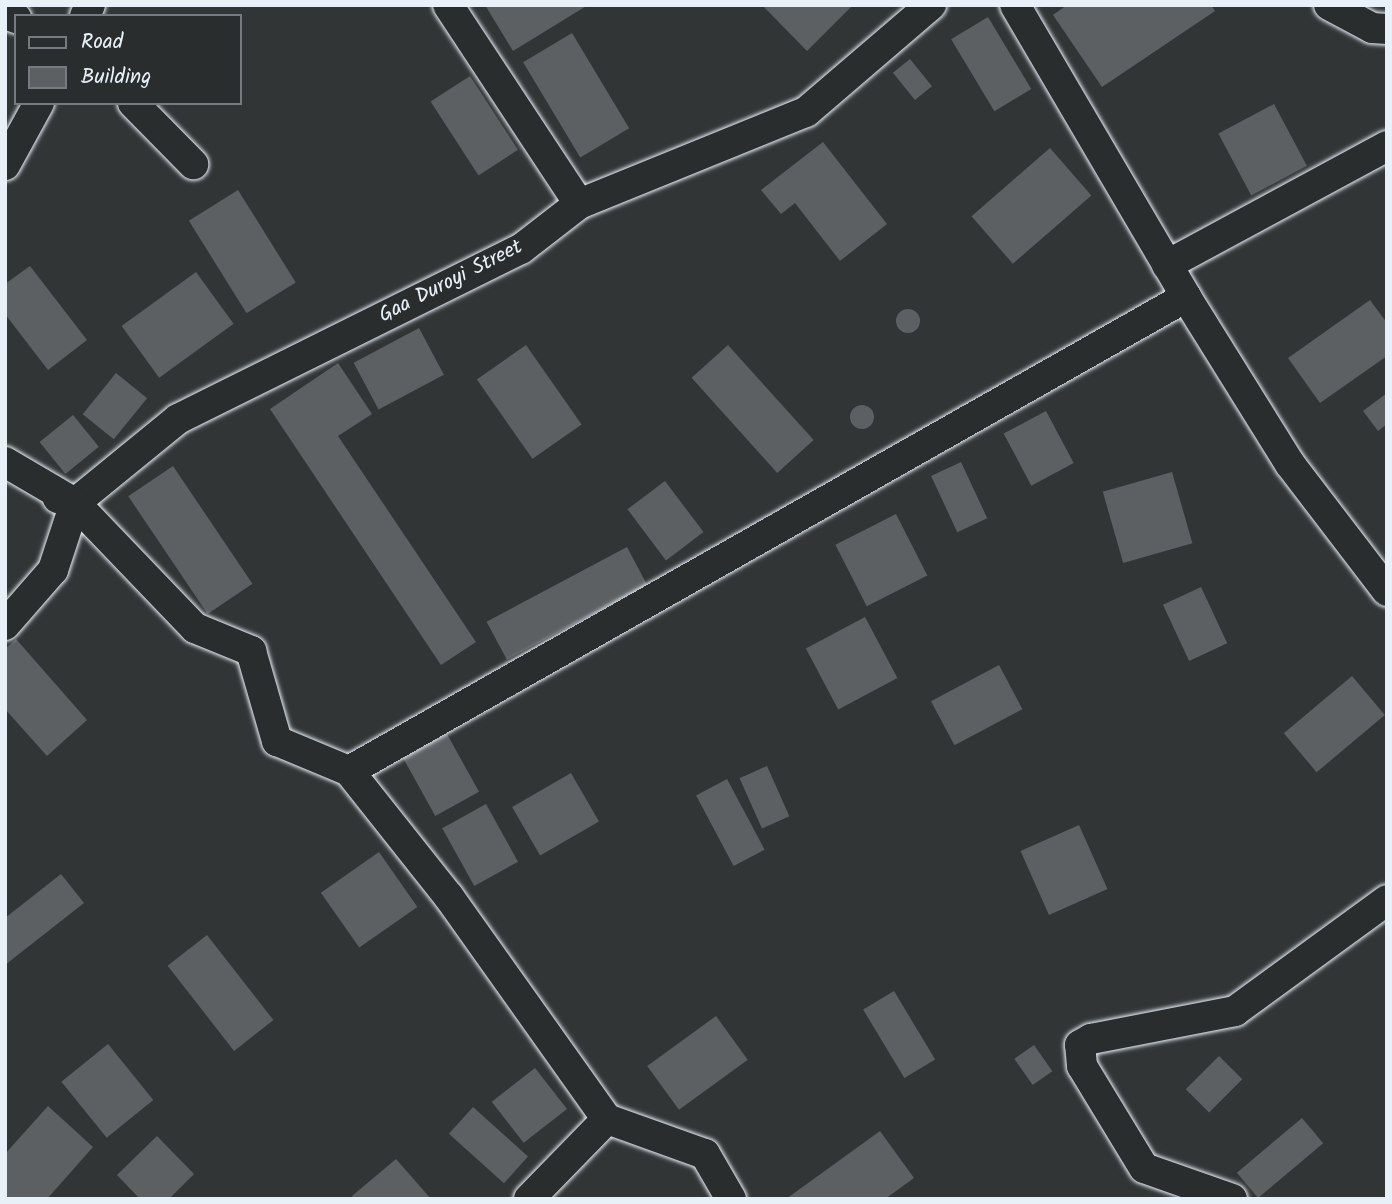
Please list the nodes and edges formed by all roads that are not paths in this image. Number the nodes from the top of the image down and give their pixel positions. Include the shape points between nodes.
1 (448, 5) edge
2 (932, 5) edge
3 (1015, 5) edge
4 (1329, 5) edge
5 (1387, 29) edge
6 (38, 105) edge
7 (135, 105) edge
8 (1387, 146) edge
9 (193, 164) dead end
10 (5, 165) edge
11 (579, 204) junction
12 (1167, 265) junction
13 (1186, 297) junction
14 (5, 462) edge
15 (5, 482) edge
16 (75, 503) junction
17 (1387, 591) edge
18 (5, 625) edge
19 (349, 771) junction
20 (1387, 900) edge
21 (607, 1119) junction
22 (529, 1199) edge
23 (731, 1199) edge
24 (1232, 1199) edge

1 - 11 street
2 - 11 street, Gaa Duroyi Street via 806,112
3 - 12 street
4 - 5 street via 1372,28
6 - 10 street
7 - 9 street
8 - 12 street
11 - 16 street, Gaa Duroyi Street via 521,249 178,419
12 - 13 street
13 - 17 street via 1290,464
13 - 19 street
14 - 16 street
15 - 16 street
16 - 18 street via 53,570
16 - 19 street via 195,628 251,651 277,741
19 - 21 street via 449,897
20 - 24 street via 1234,1011 1080,1045 1082,1066 1144,1168
21 - 22 street
21 - 23 street via 705,1154

